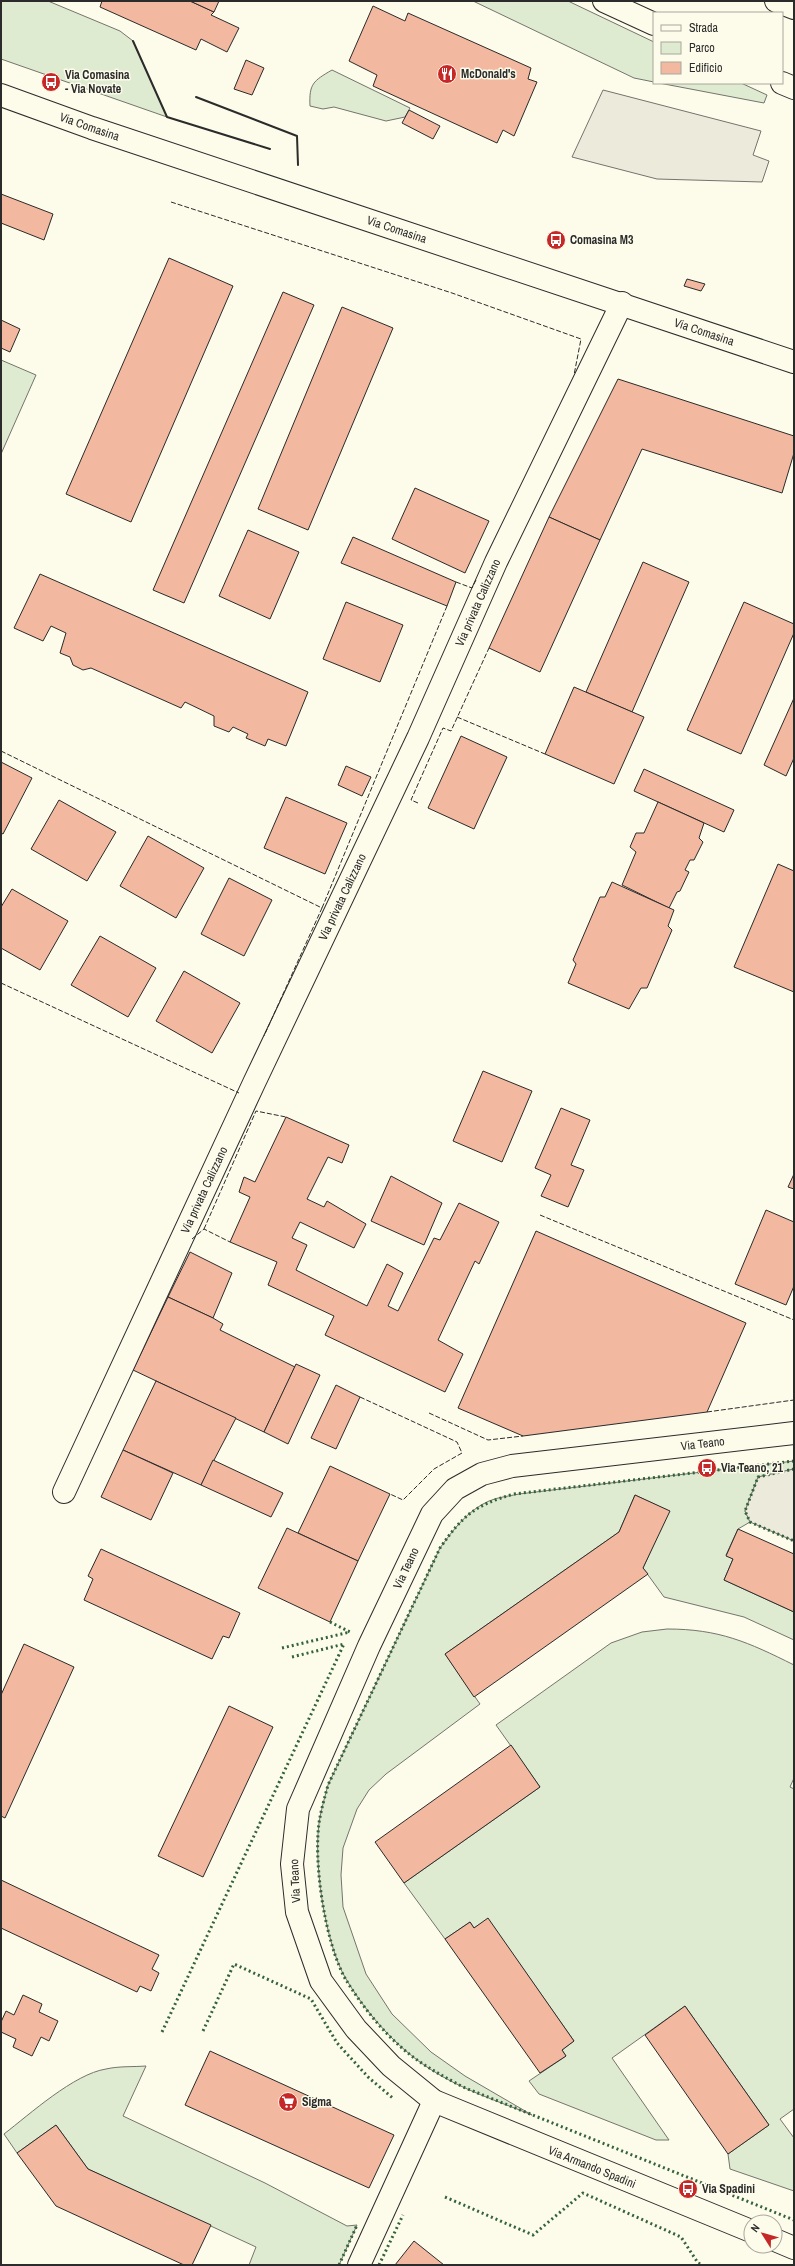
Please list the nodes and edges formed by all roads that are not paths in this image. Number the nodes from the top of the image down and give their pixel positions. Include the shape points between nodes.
1 (604, 1) edge
2 (776, 1) edge
3 (794, 8) edge
4 (653, 24) edge
5 (783, 83) edge
6 (794, 88) edge
7 (1, 95) edge
8 (622, 303) junction
9 (794, 362) edge
10 (794, 1433) edge
11 (64, 1492) dead end
12 (321, 1981) joint
13 (434, 2101) junction
14 (743, 2228) edge
15 (783, 2243) edge
16 (794, 2248) edge
17 (359, 2265) edge

1 - 4 main road
2 - 3 main road
5 - 6 main road
7 - 8 main road, Via Comasina via 92,128
8 - 9 main road, Via Comasina
8 - 11 main road, Via privata Calizzano via 496,562 418,738
10 - 12 main road, Via Teano via 512,1466 482,1474 454,1489 432,1514 369,1646 298,1809 292,1864 297,1912
12 - 13 main road, Via Armando Spadini via 356,2028 391,2066
13 - 14 main road, Via Armando Spadini
13 - 17 main road
15 - 16 main road

